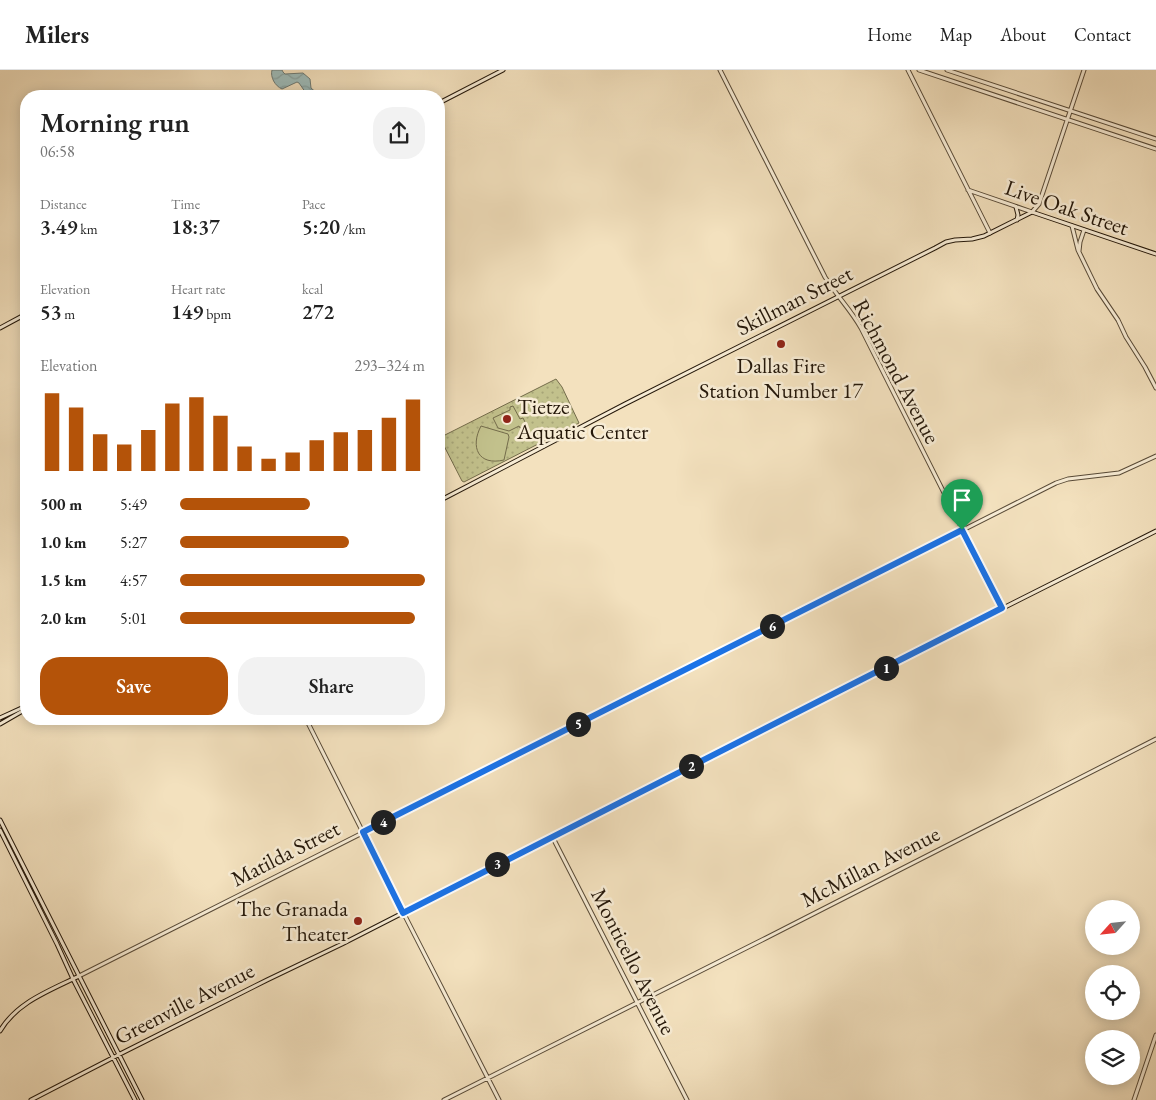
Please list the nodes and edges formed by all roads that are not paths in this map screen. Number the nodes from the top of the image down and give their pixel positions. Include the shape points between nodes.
1 (503, 70) edge
2 (720, 70) edge
3 (919, 70) edge
4 (947, 70) edge
5 (1084, 70) edge
6 (910, 71) edge
7 (989, 84) junction
8 (986, 92) junction
9 (445, 100) edge
10 (1071, 111) junction
11 (1068, 120) junction
12 (1116, 126) junction
13 (1113, 135) junction
14 (1156, 139) edge
15 (1156, 149) edge
16 (968, 190) junction
17 (983, 195) junction
18 (974, 202) junction
19 (1016, 207) junction
20 (1032, 212) junction
21 (1017, 221) junction
22 (1072, 226) junction
23 (1084, 230) junction
24 (990, 233) junction
25 (1080, 254) junction
26 (1156, 254) edge
27 (838, 296) junction
28 (20, 317) edge
29 (0, 328) edge
30 (1156, 388) edge
31 (1156, 456) edge
32 (445, 498) edge
33 (962, 530) junction
34 (1156, 531) edge
35 (1002, 608) junction
36 (20, 710) edge
37 (20, 712) edge
38 (0, 718) edge
39 (0, 724) edge
40 (309, 725) edge
41 (1156, 739) edge
42 (0, 820) edge
43 (0, 830) edge
44 (363, 832) junction
45 (552, 836) junction
46 (403, 913) junction
47 (78, 976) junction
48 (72, 979) junction
49 (637, 1003) junction
50 (0, 1031) edge
51 (1156, 1035) edge
52 (118, 1054) junction
53 (114, 1057) junction
54 (488, 1078) junction
55 (31, 1100) edge
56 (135, 1100) edge
57 (142, 1100) edge
58 (444, 1100) edge
59 (499, 1100) edge
60 (687, 1100) edge
61 (1134, 1100) edge

1 - 9 street
2 - 27 street, Richmond Avenue via 825,277
3 - 8 street
4 - 7 street
5 - 10 street
6 - 16 street
7 - 8 street
7 - 10 street
8 - 11 street
10 - 11 street
10 - 12 street
11 - 13 street
11 - 20 street via 1039,204
12 - 13 street
12 - 14 street
13 - 15 street
16 - 17 street, Live Oak Street
16 - 18 street
17 - 18 street via 976,197
17 - 19 street, Live Oak Street
18 - 24 street
19 - 20 street, Live Oak Street
19 - 21 street
20 - 21 street, Skillman Street
20 - 22 street, Live Oak Street
21 - 24 street, Skillman Street
22 - 23 street, Live Oak Street
22 - 25 street
23 - 25 street
23 - 26 street, Live Oak Street
24 - 27 street, Skillman Street via 972,240 946,242
25 - 30 street
27 - 32 street, Skillman Street
27 - 33 street, Richmond Avenue via 861,328
28 - 29 street
31 - 33 street, Matilda Street via 1120,473 1064,480
33 - 35 street, Richmond Avenue
33 - 44 street, Matilda Street
34 - 35 street, Greenville Avenue
35 - 45 street, Greenville Avenue
36 - 38 street
37 - 39 street
40 - 44 street
41 - 49 street, McMillan Avenue
42 - 47 street
43 - 48 street
44 - 46 street
44 - 47 street, Matilda Street
45 - 46 street, Greenville Avenue
45 - 49 street, Monticello Avenue
46 - 52 street, Greenville Avenue
46 - 54 street
47 - 48 street, Matilda Street
47 - 52 street
48 - 50 street, Matilda Street via 26,1003
48 - 53 street
49 - 54 street, McMillan Avenue
49 - 60 street, Monticello Avenue
51 - 61 street
52 - 53 street, Greenville Avenue
52 - 57 street
53 - 55 street, Greenville Avenue
53 - 56 street
54 - 58 street, McMillan Avenue
54 - 59 street

